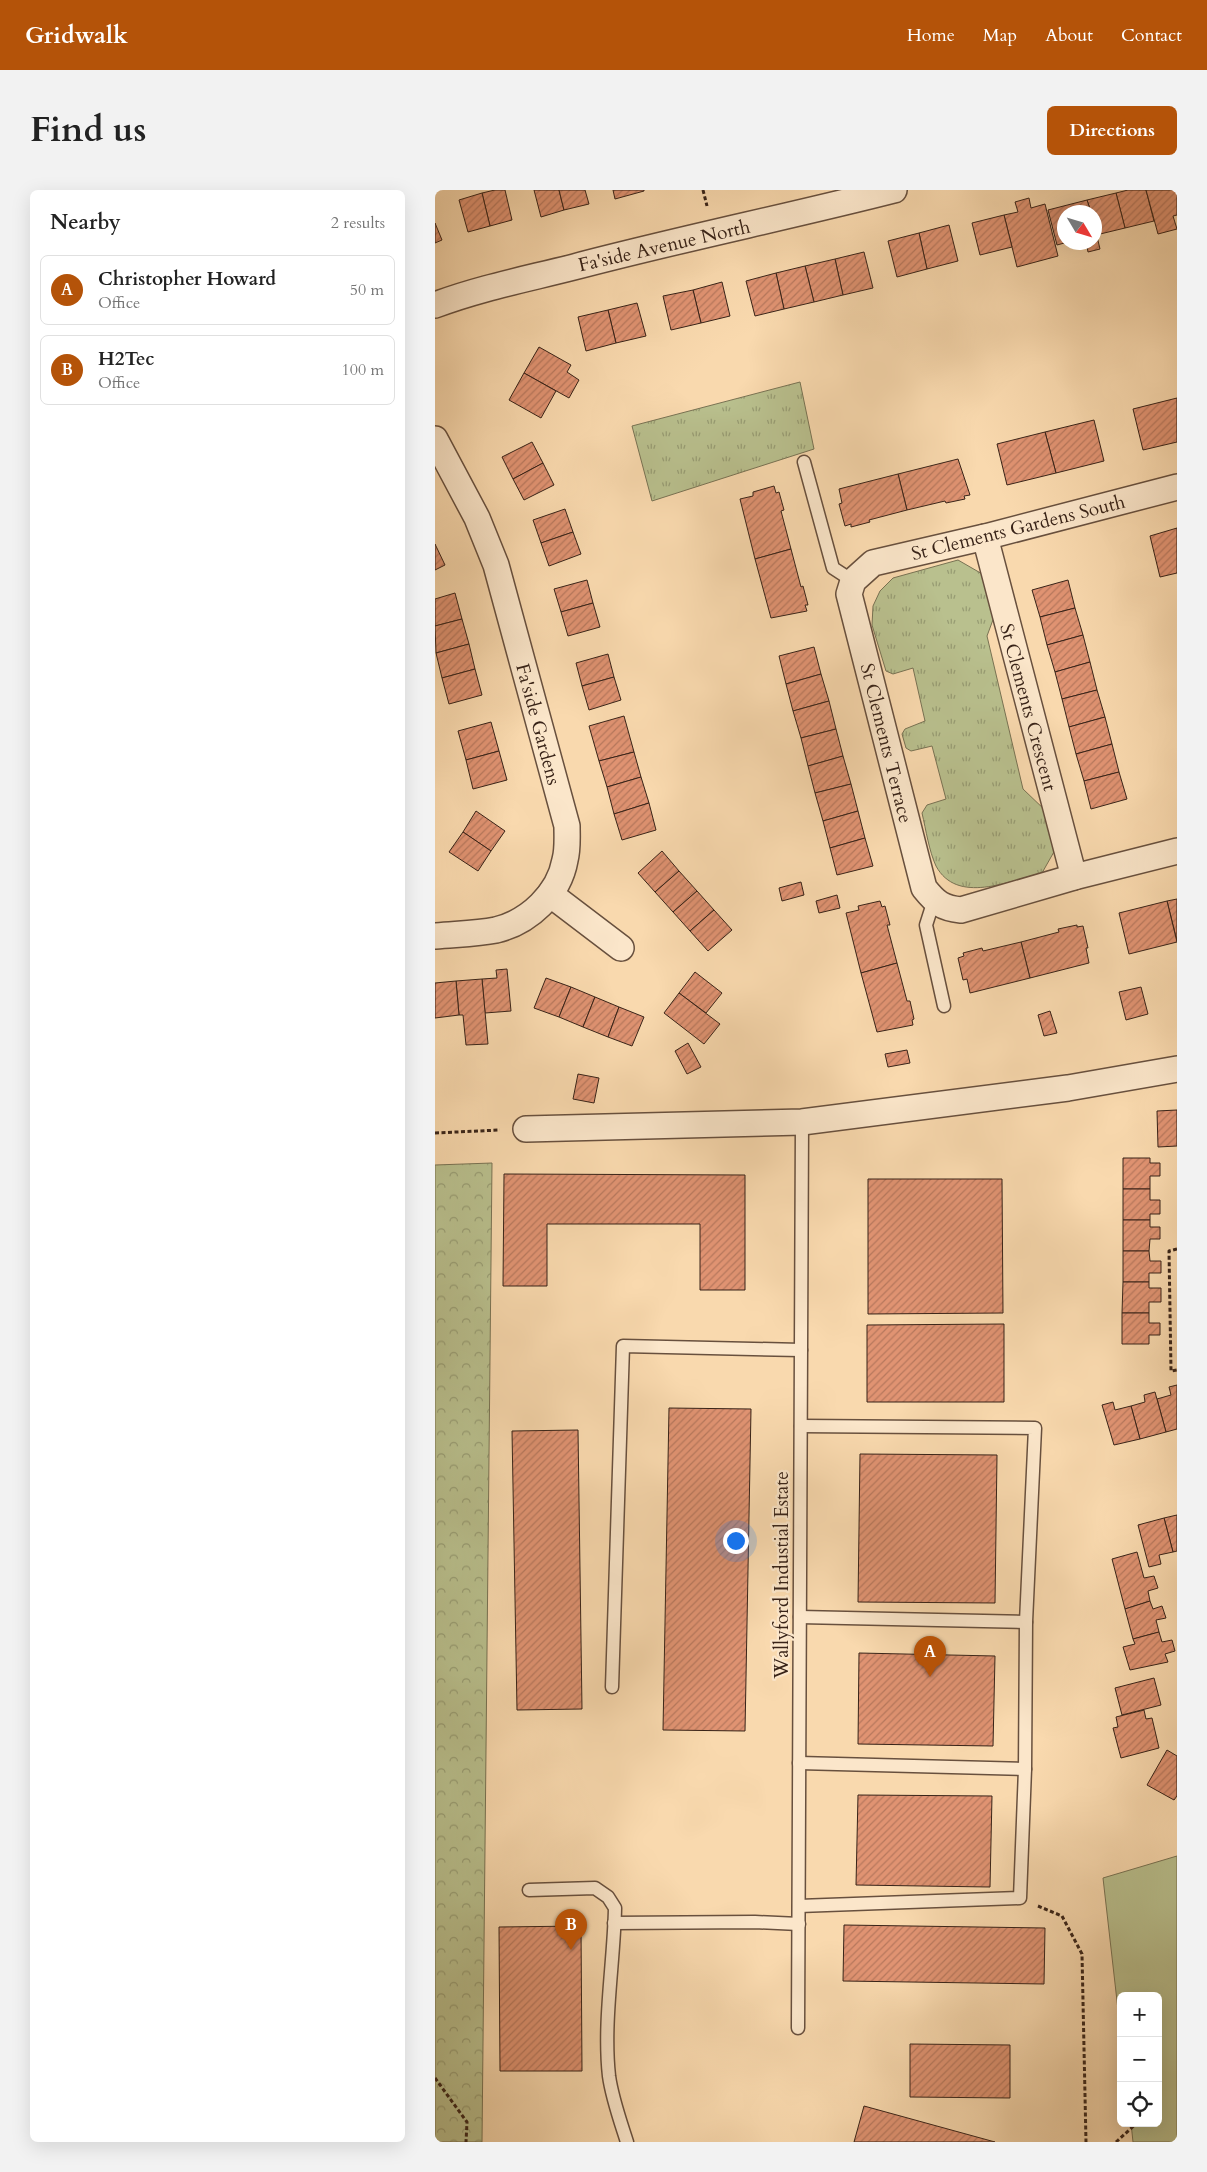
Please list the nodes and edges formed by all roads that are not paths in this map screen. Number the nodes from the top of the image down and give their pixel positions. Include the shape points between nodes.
1 (894, 190) edge
2 (435, 305) edge
3 (435, 439) edge
4 (804, 462) dead end
5 (1177, 487) edge
6 (985, 537) junction
7 (857, 576) junction
8 (1177, 851) edge
9 (1074, 877) junction
10 (550, 894) junction
11 (940, 904) junction
12 (435, 936) edge
13 (621, 948) dead end
14 (944, 1006) dead end
15 (1177, 1069) edge
16 (802, 1122) junction
17 (526, 1129) road end
18 (801, 1350) junction
19 (801, 1426) junction
20 (800, 1617) junction
21 (1026, 1622) junction
22 (612, 1687) dead end
23 (799, 1762) junction
24 (1025, 1769) junction
25 (529, 1890) dead end
26 (799, 1906) junction
27 (614, 1923) junction
28 (799, 1924) junction
29 (798, 2028) dead end
30 (627, 2142) edge

1 - 2 street, Fa'side Avenue North via 643,249
3 - 10 street, Fa'side Gardens via 477,518 497,565 567,826 565,861
4 - 7 lane via 833,568
5 - 6 street, St Clements Gardens South
6 - 7 street, St Clements Gardens South via 873,563
6 - 9 street, St Clements Crescent
7 - 11 street, St Clements Terrace via 849,594 925,888
8 - 9 street
9 - 11 street via 961,910
10 - 12 street, Fa'side Gardens via 539,907 511,925 495,930
10 - 13 street
11 - 14 lane via 926,925
15 - 16 street via 1068,1088
16 - 17 street
16 - 18 lane, Wallyford Industial Estate
18 - 19 lane, Wallyford Industial Estate
18 - 22 lane via 623,1346
19 - 20 lane, Wallyford Industial Estate
19 - 21 lane via 1035,1428
20 - 21 lane
20 - 23 lane, Wallyford Industial Estate
21 - 24 lane
23 - 24 lane
23 - 26 lane, Wallyford Industial Estate
24 - 26 lane via 1020,1898
25 - 27 lane via 595,1888 608,1897 615,1908
26 - 28 lane, Wallyford Industial Estate
27 - 28 lane
27 - 30 lane via 609,2076
28 - 29 lane, Wallyford Industial Estate

